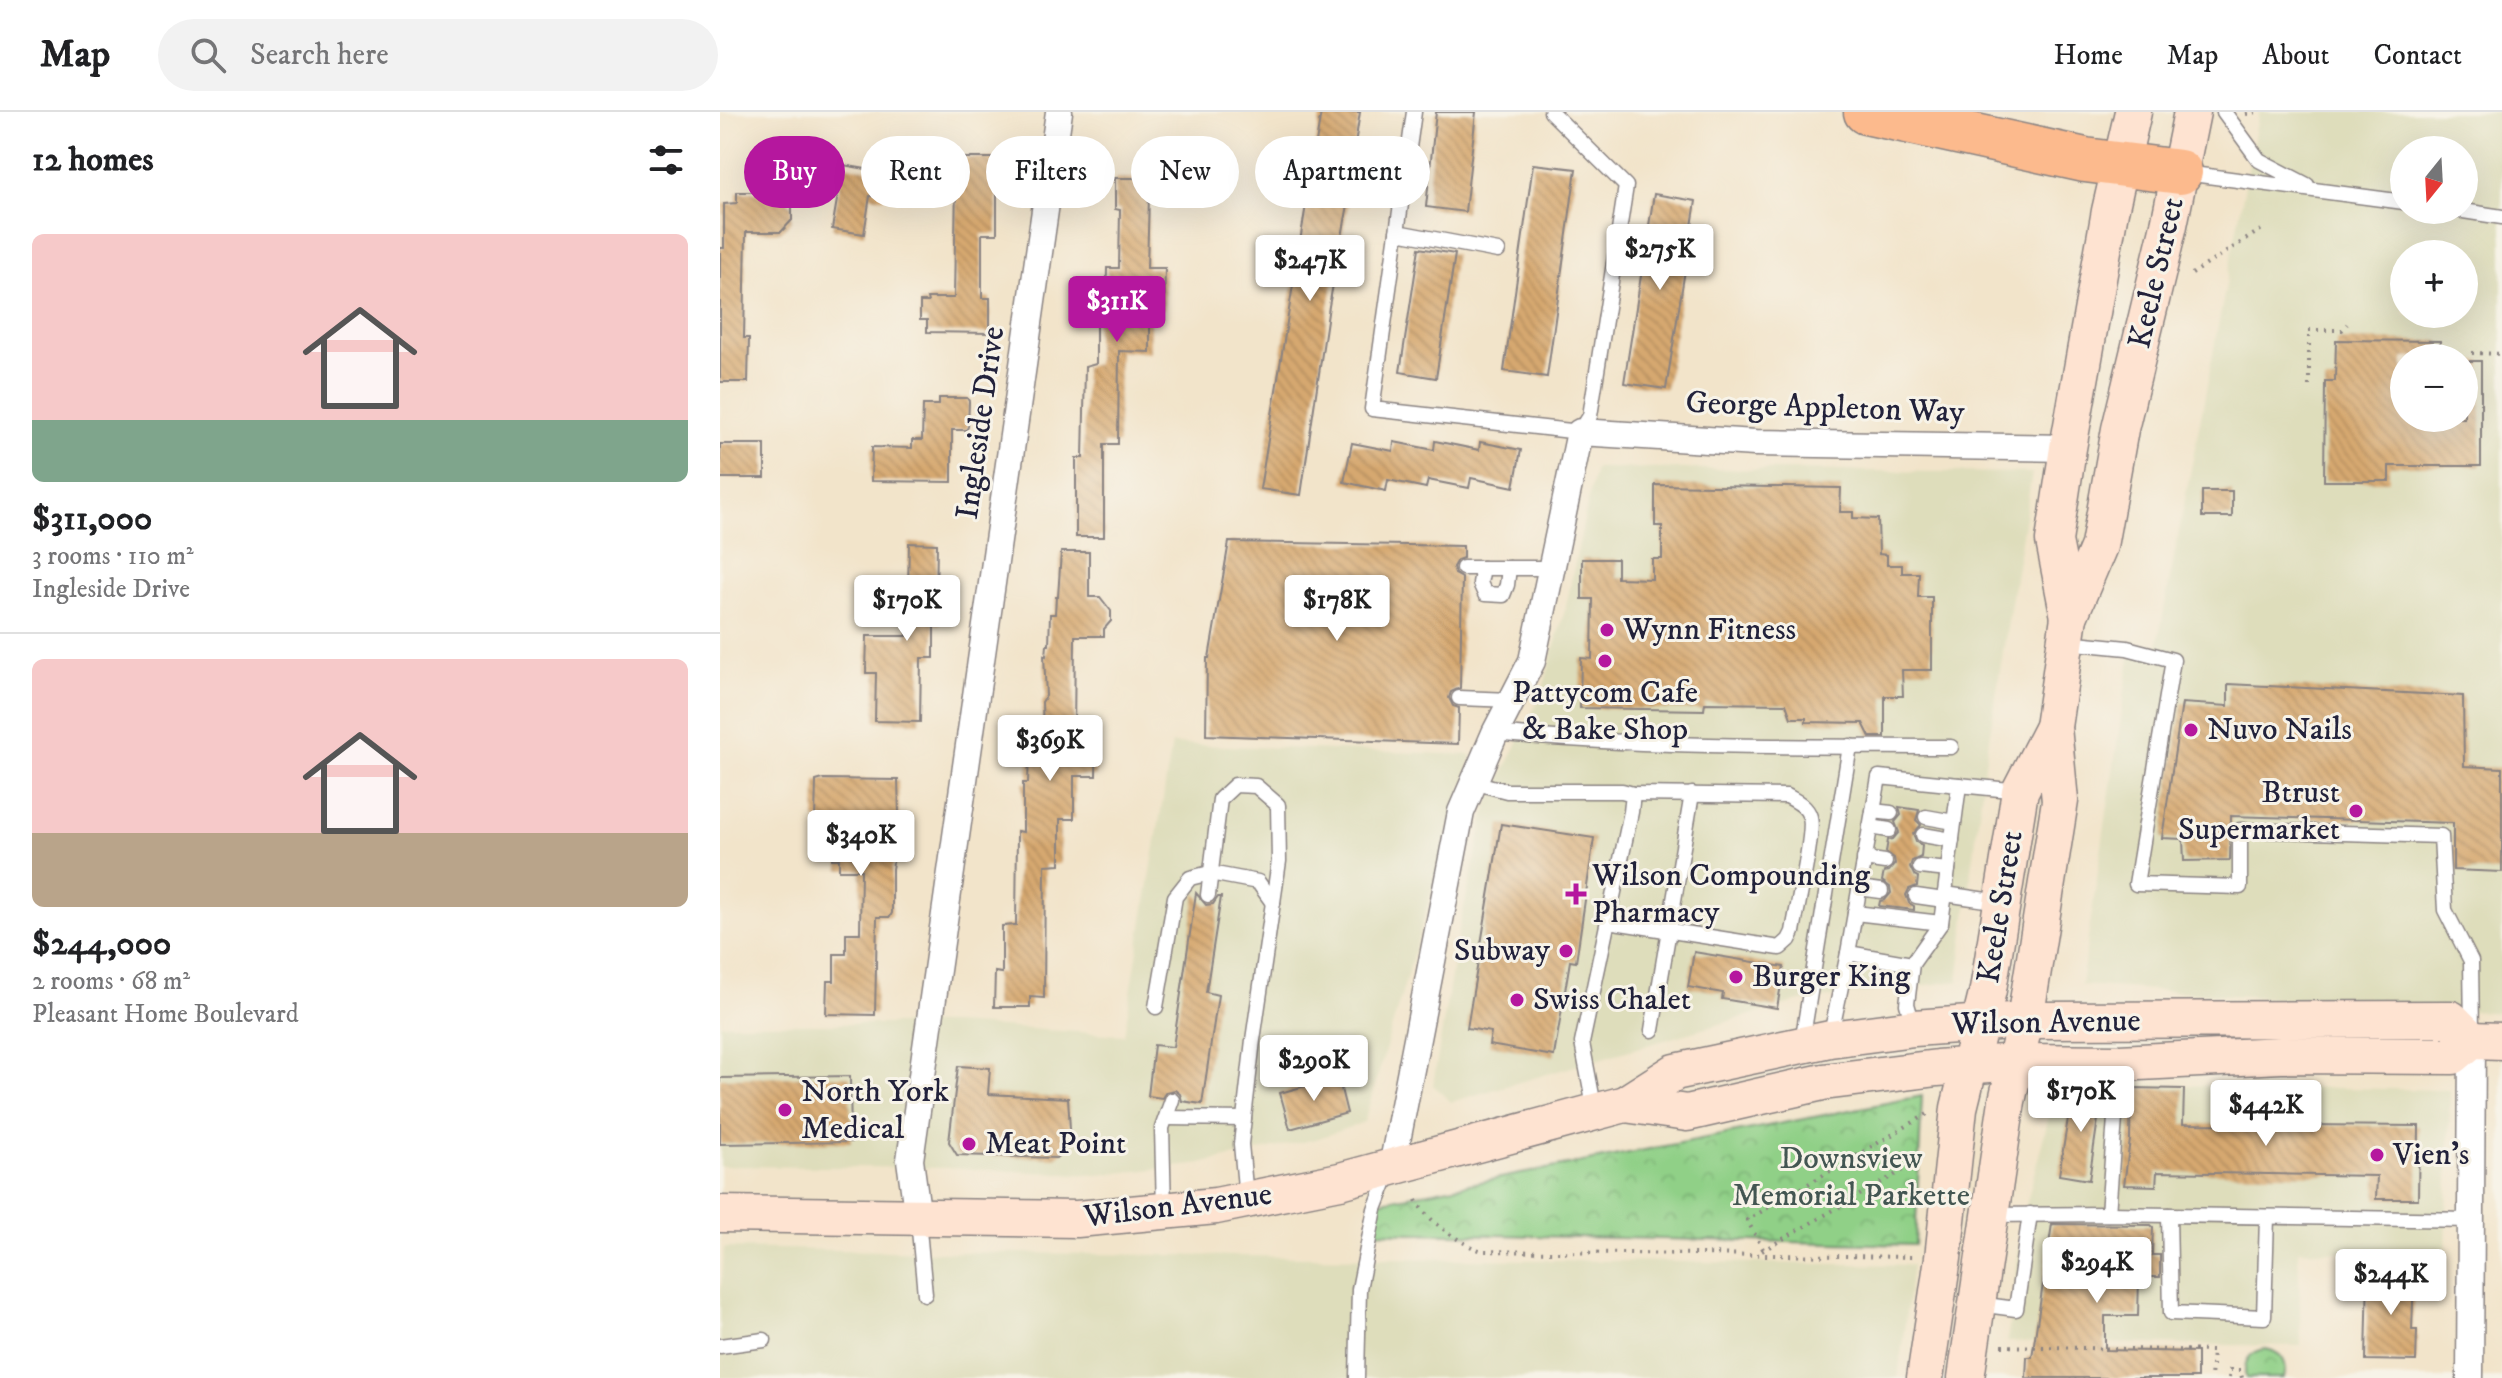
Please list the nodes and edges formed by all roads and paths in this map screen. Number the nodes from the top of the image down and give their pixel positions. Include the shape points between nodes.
1 (1059, 112) edge
2 (1414, 112) edge
3 (1551, 112) edge
4 (1866, 112) edge
5 (2133, 112) edge
6 (2192, 112) edge
7 (2224, 112) edge
8 (2258, 112) edge
9 (2244, 114) dead end
10 (2122, 164) junction
11 (2180, 172) junction
12 (2311, 188) junction
13 (2390, 200) edge
14 (2478, 213) edge
15 (2502, 217) edge
16 (2262, 229) dead end
17 (1397, 232) junction
18 (1498, 251) dead end
19 (2192, 274) dead end
20 (2347, 324) dead end
21 (2478, 353) edge
22 (2502, 354) edge
23 (2309, 386) dead end
24 (1580, 432) junction
25 (2068, 448) junction
26 (1463, 568) dead end
27 (1483, 568) junction
28 (1509, 568) junction
29 (1552, 568) junction
30 (2067, 629) junction
31 (1459, 698) dead end
32 (1512, 700) junction
33 (2053, 727) junction
34 (1495, 733) junction
35 (1850, 746) junction
36 (1951, 747) dead end
37 (1473, 782) junction
38 (1959, 785) junction
39 (2020, 791) junction
40 (1633, 794) junction
41 (1692, 794) junction
42 (1873, 811) junction
43 (1891, 813) dead end
44 (1926, 817) dead end
45 (1954, 822) junction
46 (1870, 827) junction
47 (1889, 830) dead end
48 (1923, 835) dead end
49 (1952, 840) junction
50 (1864, 859) junction
51 (1885, 862) dead end
52 (1920, 867) dead end
53 (1948, 870) junction
54 (1210, 873) junction
55 (1859, 888) junction
56 (1881, 891) dead end
57 (1208, 895) dead end
58 (1916, 896) dead end
59 (1944, 897) junction
60 (1273, 903) junction
61 (2001, 903) junction
62 (1855, 913) junction
63 (1608, 921) junction
64 (1941, 923) junction
65 (1667, 931) junction
66 (1848, 953) junction
67 (1912, 964) junction
68 (1156, 1007) dead end
69 (2025, 1020) junction
70 (1980, 1021) junction
71 (1914, 1028) junction
72 (1652, 1030) dead end
73 (2487, 1040) edge
74 (1816, 1042) junction
75 (2016, 1062) junction
76 (2119, 1063) junction
77 (1969, 1066) junction
78 (1172, 1100) dead end
79 (1610, 1108) junction
80 (1932, 1112) dead end
81 (1167, 1118) junction
82 (1244, 1119) junction
83 (1930, 1152) dead end
84 (1392, 1167) junction
85 (1246, 1200) junction
86 (1416, 1200) dead end
87 (1164, 1212) junction
88 (720, 1214) edge
89 (2030, 1214) junction
90 (2108, 1214) junction
91 (1991, 1215) junction
92 (2169, 1215) junction
93 (2267, 1217) junction
94 (918, 1218) junction
95 (2471, 1220) junction
96 (1762, 1251) junction
97 (1916, 1257) dead end
98 (925, 1294) dead end
99 (1978, 1304) junction
100 (764, 1340) dead end
101 (720, 1346) edge
102 (2002, 1346) dead end
103 (1357, 1378) edge
104 (1925, 1378) edge
105 (1966, 1378) edge
106 (2211, 1378) edge
107 (2229, 1378) edge
108 (2242, 1378) edge
109 (2470, 1378) edge

1 - 94 street, Ingleside Drive via 910,1160
2 - 17 lane
3 - 24 lane via 1626,186 1590,416
4 - 10 highway
5 - 10 main road, Keele Street
6 - 11 main road, Keele Street
7 - 12 lane via 2259,160
8 - 9 path
10 - 11 highway
10 - 25 main road, Keele Street
11 - 12 lane
11 - 30 main road, Keele Street via 2120,429 2099,546
12 - 13 lane
14 - 15 lane
16 - 19 path
17 - 18 lane
17 - 24 lane via 1372,409
20 - 23 path via 2342,330 2309,330
21 - 22 path
24 - 25 street, George Appleton Way via 1755,443
24 - 29 street
25 - 30 main road, Keele Street via 2054,541
26 - 27 lane
27 - 28 lane
27 - 28 lane via 1480,583 1485,594 1503,595
28 - 29 lane
29 - 32 street via 1532,661
30 - 33 main road, Keele Street
30 - 73 lane via 2173,660 2136,884 2240,887 2240,830 2441,836 2445,910 2471,961
31 - 32 lane
32 - 34 street
33 - 39 main road, Keele Street
33 - 69 main road, Keele Street via 2060,801
34 - 35 lane
34 - 37 street
35 - 36 lane
35 - 74 lane via 1824,899
37 - 40 lane via 1507,791
37 - 84 street via 1461,812
38 - 39 lane
38 - 42 lane via 1879,777
38 - 45 lane
39 - 61 main road, Keele Street
40 - 41 lane
40 - 63 lane
41 - 65 lane
41 - 65 lane via 1787,796 1802,804 1810,816 1810,835 1793,932 1780,948
42 - 43 lane
42 - 46 lane
44 - 45 lane
45 - 49 lane
46 - 47 lane
46 - 50 lane
48 - 49 lane
49 - 53 lane
50 - 51 lane
50 - 55 lane
52 - 53 lane
53 - 59 lane
54 - 57 lane
54 - 60 lane via 1258,882
54 - 60 lane via 1220,799 1235,785 1256,786 1278,805
54 - 68 lane via 1190,878 1175,897
55 - 56 lane
55 - 62 lane
58 - 59 lane
59 - 61 lane
59 - 64 lane
60 - 82 lane
61 - 70 main road, Keele Street
62 - 64 lane
62 - 66 lane
63 - 65 lane
63 - 79 lane via 1582,1043
64 - 67 lane
65 - 72 lane
66 - 67 lane
66 - 74 lane
67 - 71 lane via 1907,1004
69 - 70 main road, Wilson Avenue
69 - 73 main road, Wilson Avenue via 2451,1019
69 - 75 main road, Keele Street
70 - 71 main road, Wilson Avenue
70 - 77 main road, Keele Street
71 - 74 main road, Wilson Avenue
73 - 76 main road, Wilson Avenue via 2453,1056 2281,1055
73 - 95 street
74 - 79 main road, Wilson Avenue via 1675,1072
75 - 76 main road, Wilson Avenue
75 - 77 main road, Wilson Avenue
75 - 91 main road, Keele Street
76 - 90 lane
77 - 79 main road, Wilson Avenue via 1823,1082 1687,1113
77 - 104 main road, Keele Street via 1959,1108
78 - 81 lane
79 - 84 main road, Wilson Avenue
80 - 96 path via 1747,1220
81 - 82 lane
81 - 87 lane via 1162,1128
82 - 85 lane
83 - 96 path
84 - 85 main road, Wilson Avenue
84 - 103 lane via 1375,1209 1359,1289
85 - 87 main road, Wilson Avenue
86 - 96 path via 1421,1210 1468,1247 1482,1251
87 - 94 main road, Wilson Avenue via 1077,1219
88 - 94 main road, Wilson Avenue
89 - 90 lane
89 - 91 lane
89 - 99 lane via 2016,1309
90 - 92 lane
91 - 99 main road, Keele Street
92 - 93 lane
92 - 93 lane via 2171,1313 2264,1317
93 - 95 lane
94 - 98 lane
95 - 109 street
96 - 97 path
99 - 105 main road, Keele Street
100 - 101 lane
102 - 106 path via 2213,1351
107 - 108 path via 2230,1370 2240,1370

